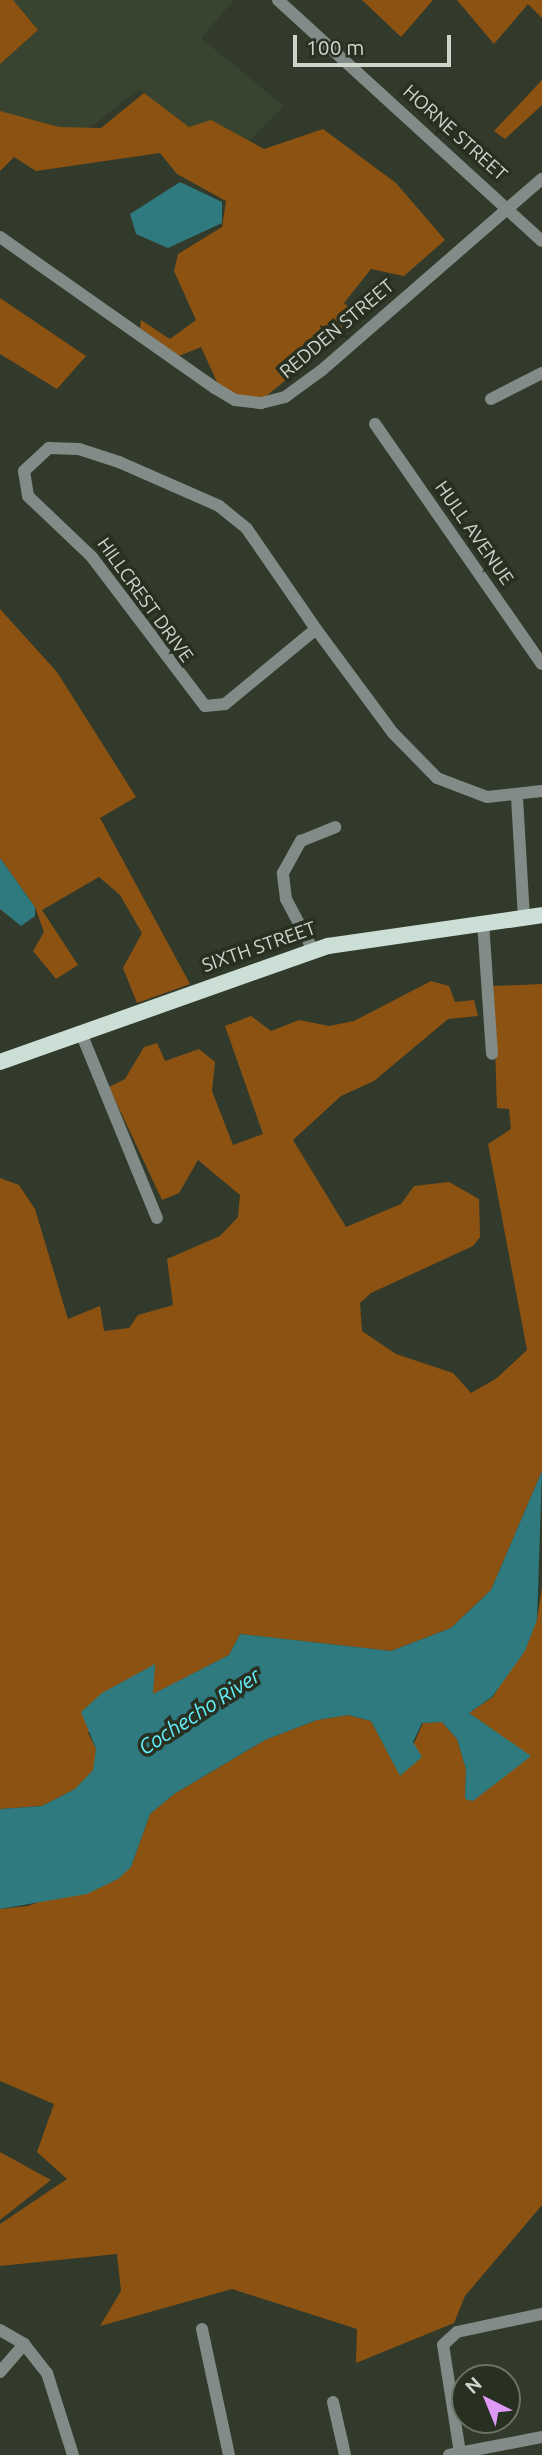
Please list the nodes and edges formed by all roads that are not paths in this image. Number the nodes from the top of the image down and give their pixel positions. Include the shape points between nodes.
1 (278, 0) edge
2 (542, 179) edge
3 (509, 207) junction
4 (0, 237) edge
5 (542, 240) edge
6 (542, 373) edge
7 (491, 400) dead end
8 (375, 424) dead end
9 (316, 629) junction
10 (542, 664) edge
11 (542, 791) edge
12 (517, 797) junction
13 (335, 827) dead end
14 (542, 915) edge
15 (524, 917) junction
16 (484, 922) junction
17 (313, 950) junction
18 (81, 1032) junction
19 (492, 1054) dead end
20 (0, 1062) edge
21 (157, 1218) dead end
22 (542, 2314) edge
23 (202, 2329) dead end
24 (0, 2330) edge
25 (24, 2344) junction
26 (0, 2372) edge
27 (333, 2402) dead end
28 (542, 2437) edge
29 (455, 2454) edge
30 (73, 2455) edge
31 (229, 2455) edge
32 (345, 2455) edge

1 - 3 street, HORNE STREET
2 - 3 street, REDDEN STREET
3 - 4 street, REDDEN STREET via 322,370 285,397 261,404 235,400 215,388
3 - 5 street, HORNE STREET
6 - 7 street
8 - 10 street, HULL AVENUE
9 - 9 street, HILLCREST DRIVE via 247,529 219,506 79,449 49,448 30,460 28,496 92,557 205,706 225,704
9 - 12 street, HILLCREST DRIVE via 420,764 463,792
11 - 12 street, HILLCREST DRIVE
12 - 15 street
13 - 17 street via 301,841 283,873 283,893
14 - 15 main road, SIXTH STREET
15 - 16 main road, SIXTH STREET
16 - 17 main road, SIXTH STREET via 376,935
16 - 19 street
17 - 18 main road, SIXTH STREET
18 - 20 main road, SIXTH STREET
18 - 21 street
22 - 29 street via 457,2332 443,2345
23 - 31 street
24 - 25 street
25 - 26 street
25 - 30 street via 59,2396
27 - 32 street
28 - 29 street

